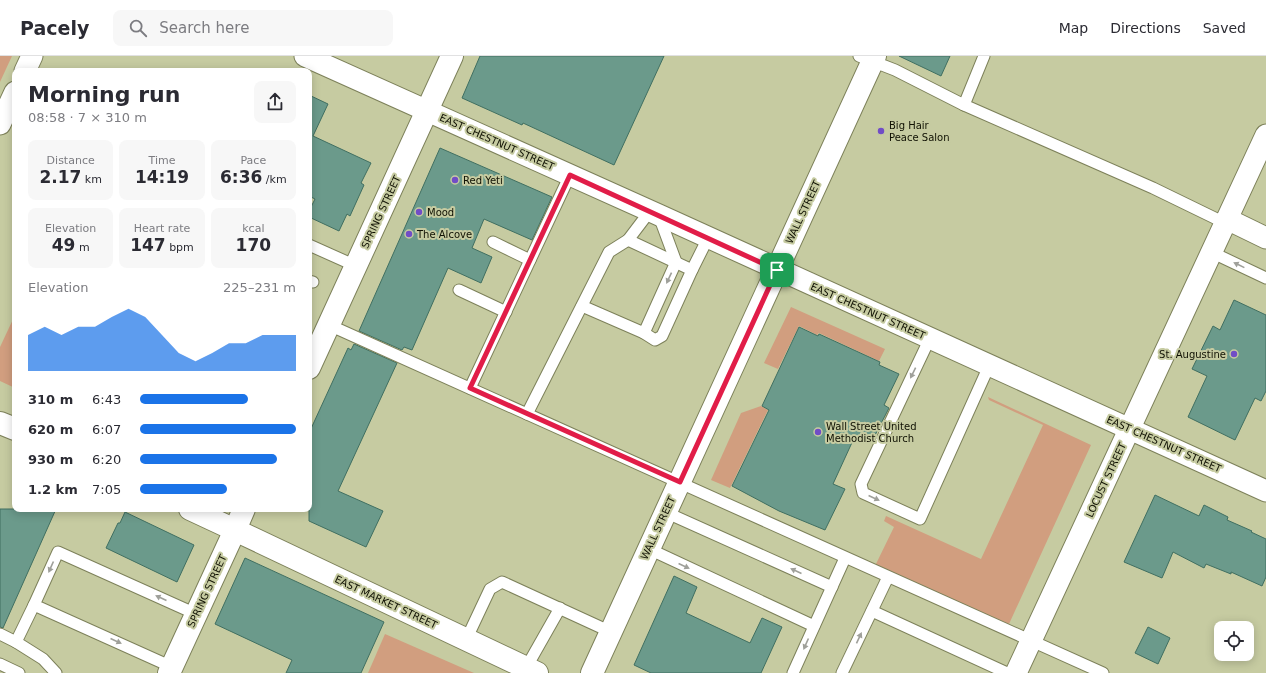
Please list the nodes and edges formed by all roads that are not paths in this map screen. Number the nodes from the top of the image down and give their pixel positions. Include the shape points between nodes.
1 (32, 56) edge
2 (452, 56) edge
3 (984, 56) edge
4 (869, 58) edge
5 (317, 59) edge
6 (26, 68) edge
7 (964, 104) junction
8 (427, 110) junction
9 (1266, 135) edge
10 (570, 175) junction
11 (654, 213) junction
12 (1226, 221) junction
13 (708, 238) junction
14 (1266, 238) edge
15 (628, 240) junction
16 (493, 242) dead end
17 (312, 246) edge
18 (1211, 252) junction
19 (530, 260) junction
20 (676, 262) junction
21 (356, 266) junction
22 (692, 270) junction
23 (777, 270) junction
24 (1266, 278) edge
25 (459, 290) dead end
26 (582, 306) junction
27 (506, 312) junction
28 (329, 325) junction
29 (644, 333) junction
30 (930, 338) junction
31 (312, 362) edge
32 (989, 366) junction
33 (470, 388) junction
34 (527, 414) junction
35 (0, 423) edge
36 (12, 428) edge
37 (1129, 429) junction
38 (680, 482) junction
39 (1266, 491) edge
40 (196, 512) edge
41 (243, 512) edge
42 (666, 512) junction
43 (235, 530) junction
44 (648, 549) junction
45 (845, 558) junction
46 (888, 577) junction
47 (832, 587) junction
48 (34, 604) junction
49 (560, 608) junction
50 (872, 611) junction
51 (196, 614) junction
52 (814, 626) junction
53 (611, 632) junction
54 (0, 634) edge
55 (466, 640) junction
56 (1031, 641) junction
57 (16, 642) junction
58 (0, 664) edge
59 (171, 670) edge
60 (532, 671) edge
61 (18, 673) edge
62 (56, 673) edge
63 (592, 673) edge
64 (793, 673) edge
65 (842, 673) edge
66 (1006, 673) edge
67 (1016, 673) edge
68 (1103, 673) edge

1 - 6 street
2 - 8 street, SPRING STREET
3 - 7 lane
4 - 7 lane
4 - 23 street, WALL STREET
5 - 8 street, EAST CHESTNUT STREET
7 - 12 lane
8 - 10 street, EAST CHESTNUT STREET
8 - 21 street, SPRING STREET
9 - 12 street, LOCUST STREET
10 - 11 street, EAST CHESTNUT STREET
10 - 19 lane
11 - 13 street, EAST CHESTNUT STREET
11 - 15 lane
11 - 20 lane
12 - 14 street
12 - 18 street, LOCUST STREET
13 - 22 lane
13 - 23 street, EAST CHESTNUT STREET
15 - 20 lane
15 - 26 lane via 609,252
16 - 19 lane
17 - 21 lane
24 -> 18 lane
18 - 37 street, LOCUST STREET
19 - 27 lane
20 - 22 lane
20 -> 29 lane
21 - 28 street, SPRING STREET
22 - 29 lane via 662,336 655,340
23 - 30 street, EAST CHESTNUT STREET
23 - 38 street, WALL STREET
25 - 27 lane
26 - 29 lane
26 - 34 lane
27 - 33 lane
28 - 31 street, SPRING STREET
28 - 33 lane
30 - 32 street, EAST CHESTNUT STREET
30 -> 32 lane via 861,484 863,493 920,519
32 - 37 street, EAST CHESTNUT STREET
33 - 34 lane
34 - 38 lane
35 - 36 street
37 - 39 street, EAST CHESTNUT STREET
37 - 56 street, LOCUST STREET
38 - 42 street, WALL STREET
38 - 45 lane
40 - 43 street, EAST MARKET STREET
41 - 43 street, SPRING STREET
42 - 44 street, WALL STREET
47 -> 42 lane
43 - 51 street, SPRING STREET
43 - 55 street, EAST MARKET STREET
44 -> 52 lane
44 - 53 street, WALL STREET
45 - 46 lane
45 - 47 lane
46 - 50 lane
46 - 56 lane
47 - 52 lane
51 -> 48 lane via 58,552
48 - 57 lane
48 -> 59 lane
49 - 53 lane
49 - 55 lane via 502,582 490,589
49 - 60 lane
65 -> 50 lane
50 - 66 lane
51 - 59 street, SPRING STREET
52 -> 64 lane
53 - 63 street, WALL STREET
54 - 57 lane
55 - 60 street, EAST MARKET STREET
56 - 67 street, LOCUST STREET
56 - 68 lane
57 - 62 lane via 43,659
58 - 61 lane

